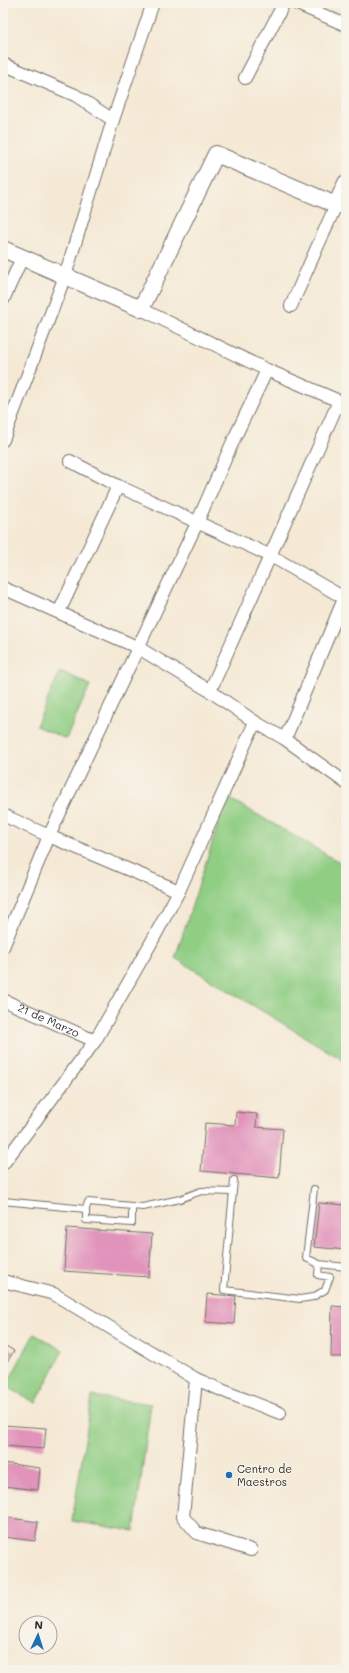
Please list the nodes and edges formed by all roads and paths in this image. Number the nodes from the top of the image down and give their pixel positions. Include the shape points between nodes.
1 (153, 3) edge
2 (284, 3) edge
3 (295, 3) edge
4 (346, 25) edge
5 (3, 64) edge
6 (245, 78) dead end
7 (113, 120) junction
8 (346, 183) edge
9 (341, 207) edge
10 (3, 249) edge
11 (22, 258) junction
12 (65, 276) junction
13 (3, 300) edge
14 (291, 306) dead end
15 (141, 309) junction
16 (267, 370) junction
17 (343, 402) edge
18 (3, 439) edge
19 (70, 461) dead end
20 (118, 486) junction
21 (197, 523) junction
22 (271, 556) junction
23 (3, 588) edge
24 (345, 597) edge
25 (59, 612) junction
26 (137, 647) junction
27 (210, 691) junction
28 (255, 722) junction
29 (285, 739) junction
30 (346, 783) edge
31 (3, 815) edge
32 (49, 836) junction
33 (179, 891) junction
34 (3, 947) edge
35 (3, 1000) edge
36 (95, 1041) junction
37 (3, 1164) edge
38 (234, 1180) dead end
39 (314, 1189) dead end
40 (233, 1192) junction
41 (3, 1201) edge
42 (132, 1206) junction
43 (86, 1209) junction
44 (319, 1264) junction
45 (331, 1265) junction
46 (346, 1268) edge
47 (330, 1277) junction
48 (3, 1281) edge
49 (196, 1379) junction
50 (280, 1414) dead end
51 (251, 1550) dead end

1 - 7 street
2 - 6 street
3 - 4 street
5 - 7 street via 75,95
7 - 12 street
8 - 9 street
9 - 14 street
9 - 15 street via 216,154
10 - 11 street
11 - 12 street
11 - 13 street
12 - 15 street
12 - 18 street
15 - 16 street
16 - 17 street
16 - 21 street
17 - 22 street
19 - 20 street
20 - 21 street
20 - 25 street
21 - 22 street
21 - 26 street
22 - 24 street
22 - 27 street
23 - 25 street
24 - 29 street
25 - 26 street
26 - 27 street
26 - 32 street
27 - 28 street
28 - 29 street
28 - 33 street
29 - 30 street
31 - 32 street
32 - 33 street
32 - 34 street
33 - 36 street
35 - 36 street, 21 de Marzo
36 - 37 street
38 - 40 lane
39 - 44 lane via 306,1258
40 - 42 lane via 201,1191 180,1199 143,1207
40 - 47 lane via 224,1290 300,1299 313,1297 325,1290
41 - 43 lane
42 - 43 lane via 88,1202
42 - 43 lane via 132,1223 86,1220
44 - 45 lane
44 - 47 lane via 318,1275
45 - 46 lane
45 - 47 lane
48 - 49 street via 54,1294
49 - 50 street
49 - 51 street via 182,1517 198,1534

